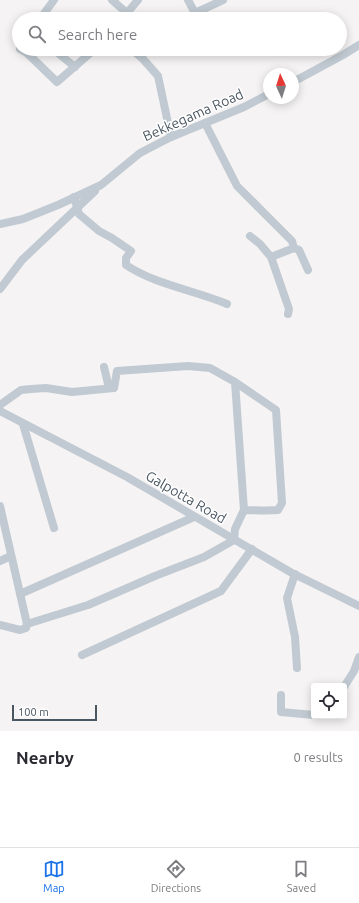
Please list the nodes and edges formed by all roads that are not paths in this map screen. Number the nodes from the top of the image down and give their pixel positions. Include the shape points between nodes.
1 (54, 0) edge
2 (112, 0) edge
3 (138, 0) edge
4 (188, 0) edge
5 (223, 0) edge
6 (45, 12) edge
7 (122, 12) edge
8 (128, 12) edge
9 (194, 12) edge
10 (197, 12) edge
11 (359, 45) edge
12 (347, 52) edge
13 (29, 56) edge
14 (61, 56) edge
15 (88, 56) edge
16 (139, 56) edge
17 (341, 56) edge
18 (75, 68) junction
19 (299, 79) edge
20 (263, 97) edge
21 (205, 123) junction
22 (171, 137) junction
23 (101, 185) junction
24 (74, 197) junction
25 (77, 208) junction
26 (0, 224) edge
27 (250, 236) dead end
28 (294, 248) junction
29 (271, 257) junction
30 (308, 270) dead end
31 (0, 289) edge
32 (227, 304) dead end
33 (288, 314) dead end
34 (104, 368) dead end
35 (235, 382) junction
36 (109, 388) junction
37 (0, 405) edge
38 (0, 411) edge
39 (23, 424) junction
40 (0, 506) edge
41 (244, 510) junction
42 (194, 517) junction
43 (54, 528) dead end
44 (234, 540) junction
45 (252, 549) junction
46 (12, 556) junction
47 (0, 560) edge
48 (296, 574) junction
49 (20, 594) junction
50 (359, 606) edge
51 (27, 624) junction
52 (0, 625) edge
53 (82, 655) dead end
54 (359, 657) edge
55 (297, 668) dead end
56 (346, 683) edge
57 (281, 695) dead end
58 (311, 715) edge

1 - 6 street
2 - 7 street
3 - 8 street
4 - 9 street
5 - 10 street
11 - 12 street
13 - 18 street via 57,82
14 - 18 street
15 - 18 street
16 - 22 street via 158,76
17 - 19 street
20 - 21 street, Bekkegama Road via 244,108
21 - 22 street, Bekkegama Road
21 - 28 street via 237,186 292,241
22 - 23 street, Bekkegama Road via 140,154
23 - 24 street, Bekkegama Road
23 - 25 street
24 - 25 street
24 - 26 street, Bekkegama Road via 23,219
25 - 31 street via 22,260
25 - 32 street via 79,214 99,231 130,251 126,265 141,273
27 - 29 street
28 - 29 street
28 - 30 street via 298,250
29 - 33 street via 289,310
34 - 36 street
35 - 36 street via 210,368 188,366 117,371 114,388
35 - 41 street
35 - 41 street via 276,410 282,503 278,510
36 - 37 street via 72,392 46,388 21,390
38 - 39 street, Galpotta Road
39 - 42 street, Galpotta Road via 127,477
39 - 43 street
40 - 46 street
41 - 44 street via 235,529
42 - 44 street, Galpotta Road
42 - 49 street
44 - 45 street, Galpotta Road
44 - 51 street via 204,557 88,605
45 - 48 street, Galpotta Road
45 - 53 street via 221,591
46 - 47 street
46 - 49 street
48 - 50 street, Galpotta Road
48 - 55 street via 287,598 295,637
49 - 51 street
51 - 52 street via 26,628 20,630
54 - 56 street
57 - 58 street via 281,712

